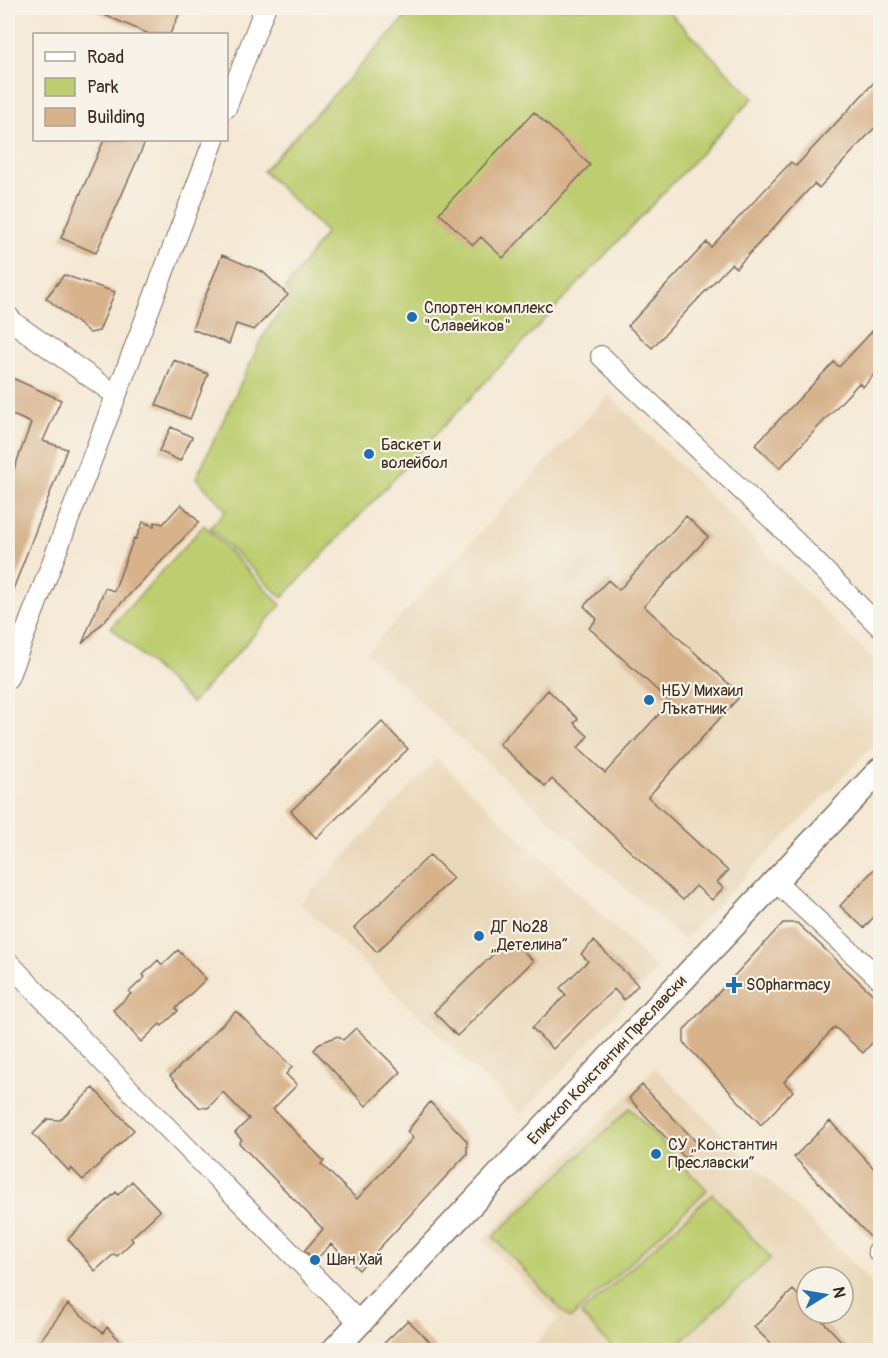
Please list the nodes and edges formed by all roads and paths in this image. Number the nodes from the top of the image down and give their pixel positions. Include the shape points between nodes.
1 (265, 8) edge
2 (228, 103) edge
3 (214, 141) edge
4 (8, 316) edge
5 (601, 356) dead end
6 (116, 395) junction
7 (880, 627) edge
8 (8, 678) edge
9 (880, 770) edge
10 (775, 881) junction
11 (8, 962) edge
12 (880, 979) edge
13 (360, 1323) junction
14 (334, 1350) edge

1 - 2 street
3 - 6 street
4 - 6 street
5 - 7 street
6 - 8 street
9 - 10 street, Епископ Константин Преславски
10 - 12 street
10 - 13 street, Епископ Константин Преславски
11 - 13 street
13 - 14 street, Епископ Константин Преславски

